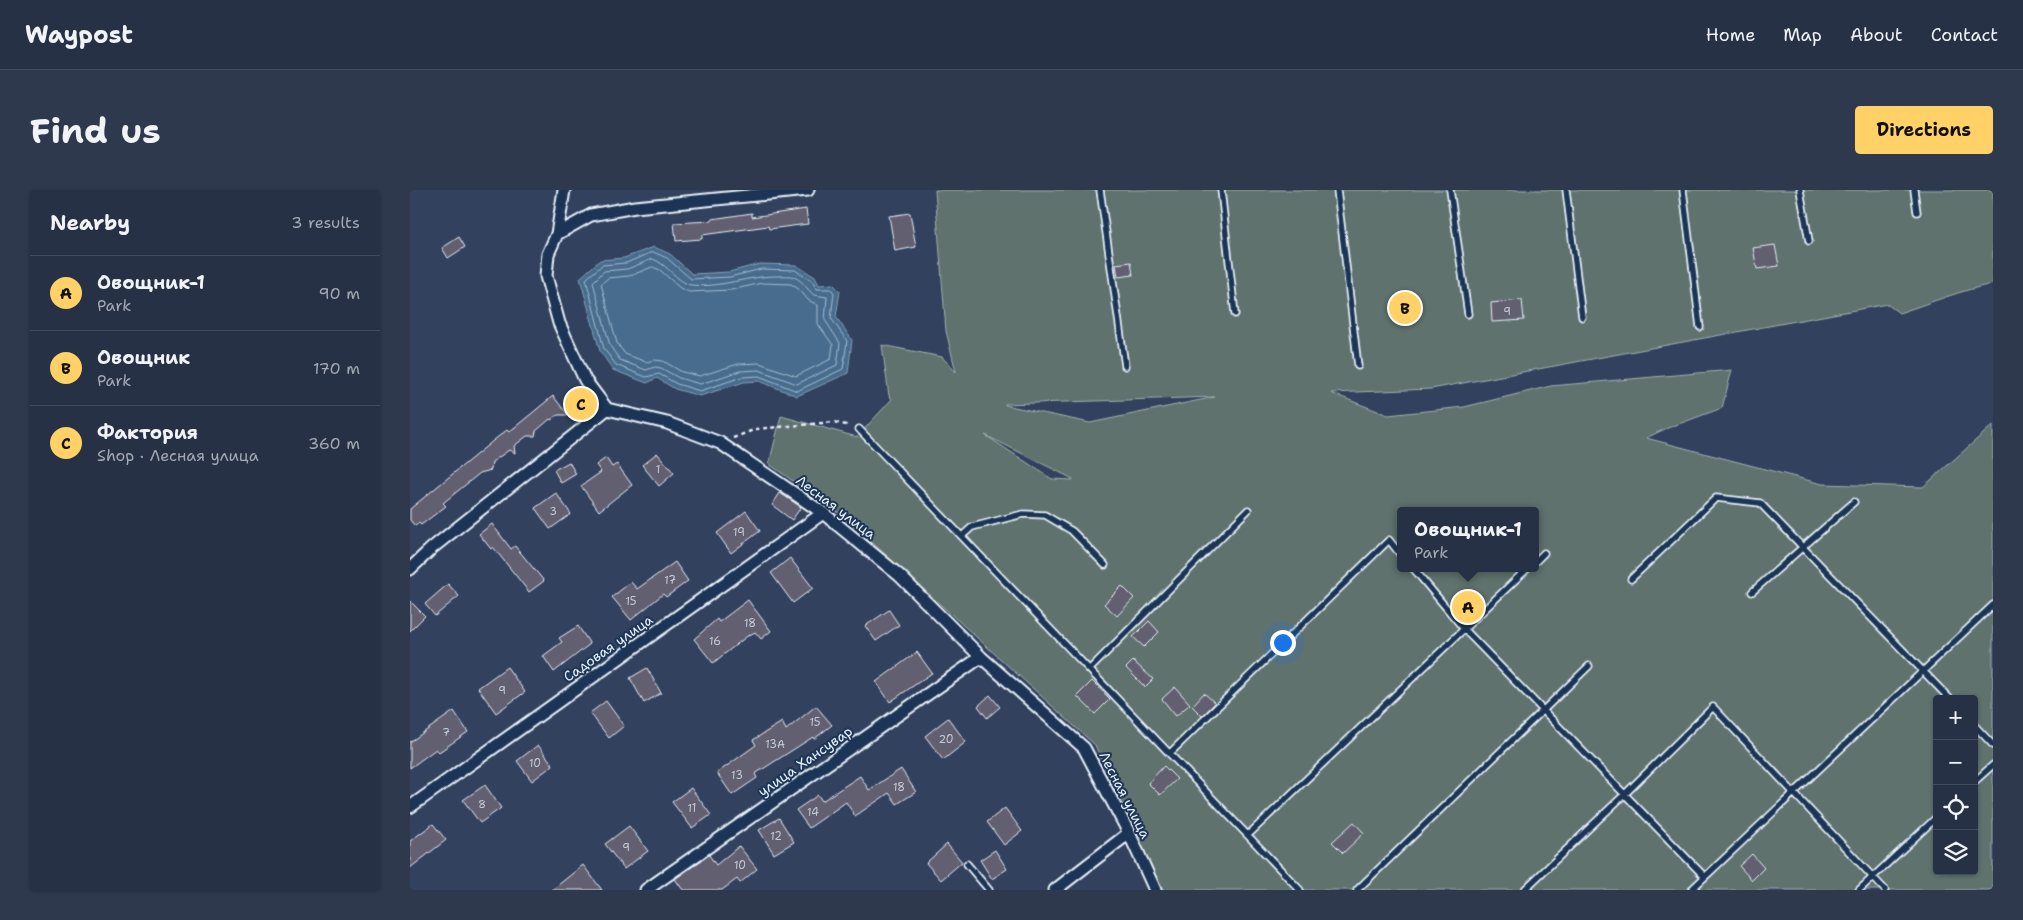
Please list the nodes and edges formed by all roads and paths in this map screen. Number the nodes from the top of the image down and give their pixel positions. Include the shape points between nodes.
1 (564, 190) edge
2 (808, 190) edge
3 (1100, 190) edge
4 (1221, 190) edge
5 (1337, 190) edge
6 (1450, 190) edge
7 (1566, 190) edge
8 (1683, 190) edge
9 (1800, 190) edge
10 (1914, 190) edge
11 (1917, 212) dead end
12 (557, 234) junction
13 (1809, 242) dead end
14 (1235, 314) dead end
15 (1468, 314) dead end
16 (1582, 317) dead end
17 (1700, 327) dead end
18 (1125, 366) dead end
19 (1358, 366) dead end
20 (607, 409) junction
21 (859, 429) joint
22 (720, 443) junction
23 (1854, 502) dead end
24 (1248, 510) dead end
25 (823, 513) junction
26 (962, 536) junction
27 (1803, 547) junction
28 (1397, 550) edge
29 (1544, 553) dead end
30 (1539, 558) edge
31 (1105, 565) dead end
32 (410, 569) edge
33 (1416, 572) edge
34 (1524, 572) edge
35 (1631, 579) dead end
36 (1752, 592) dead end
37 (1993, 604) edge
38 (1464, 629) junction
39 (981, 657) junction
40 (1589, 666) dead end
41 (1090, 669) junction
42 (1925, 671) junction
43 (1946, 695) edge
44 (1543, 710) junction
45 (1978, 729) edge
46 (1993, 745) edge
47 (1170, 753) junction
48 (1993, 765) edge
49 (1978, 778) edge
50 (1793, 793) junction
51 (1625, 794) junction
52 (410, 807) edge
53 (1933, 821) edge
54 (1129, 833) junction
55 (1248, 835) junction
56 (968, 864) dead end
57 (1705, 877) junction
58 (1873, 877) junction
59 (646, 890) edge
60 (989, 890) edge
61 (1055, 890) edge
62 (1155, 890) edge
63 (1300, 890) edge
64 (1356, 890) edge
65 (1524, 890) edge
66 (1691, 890) edge
67 (1859, 890) edge
68 (1885, 890) edge

1 - 12 street
2 - 12 street via 635,207 591,215
3 - 18 lane
4 - 14 lane
5 - 19 lane
6 - 15 lane
7 - 16 lane
8 - 17 lane
9 - 13 lane
10 - 11 lane
12 - 20 street via 548,254 546,276 559,323 585,380
20 - 22 street, Лесная улица via 668,423
20 - 32 street
21 - 22 path via 834,422 756,429
21 - 26 lane
22 - 25 street, Лесная улица
23 - 27 lane
24 - 41 lane
25 - 39 street, Лесная улица via 900,576
25 - 52 street, Садовая улица
26 - 31 lane via 972,526 1023,514 1044,515 1072,531
26 - 41 lane
27 - 35 lane via 1760,503 1716,498
27 - 36 lane
27 - 42 lane
28 - 47 lane via 1389,540
29 - 30 lane
33 - 38 lane
34 - 38 lane
37 - 42 lane
38 - 44 lane
38 - 55 lane
39 - 54 street, Лесная улица via 1084,748
39 - 59 street, улица Хансувар
40 - 44 lane
41 - 47 lane
42 - 43 lane
42 - 50 lane
44 - 51 lane
44 - 64 lane
45 - 46 lane
47 - 55 lane
48 - 49 lane
50 - 51 lane via 1713,707
50 - 57 lane
50 - 58 lane
51 - 57 lane
51 - 65 lane
53 - 58 lane
54 - 61 street
54 - 62 street, Лесная улица
55 - 63 lane
56 - 60 lane
57 - 66 lane
58 - 67 lane
58 - 68 lane

